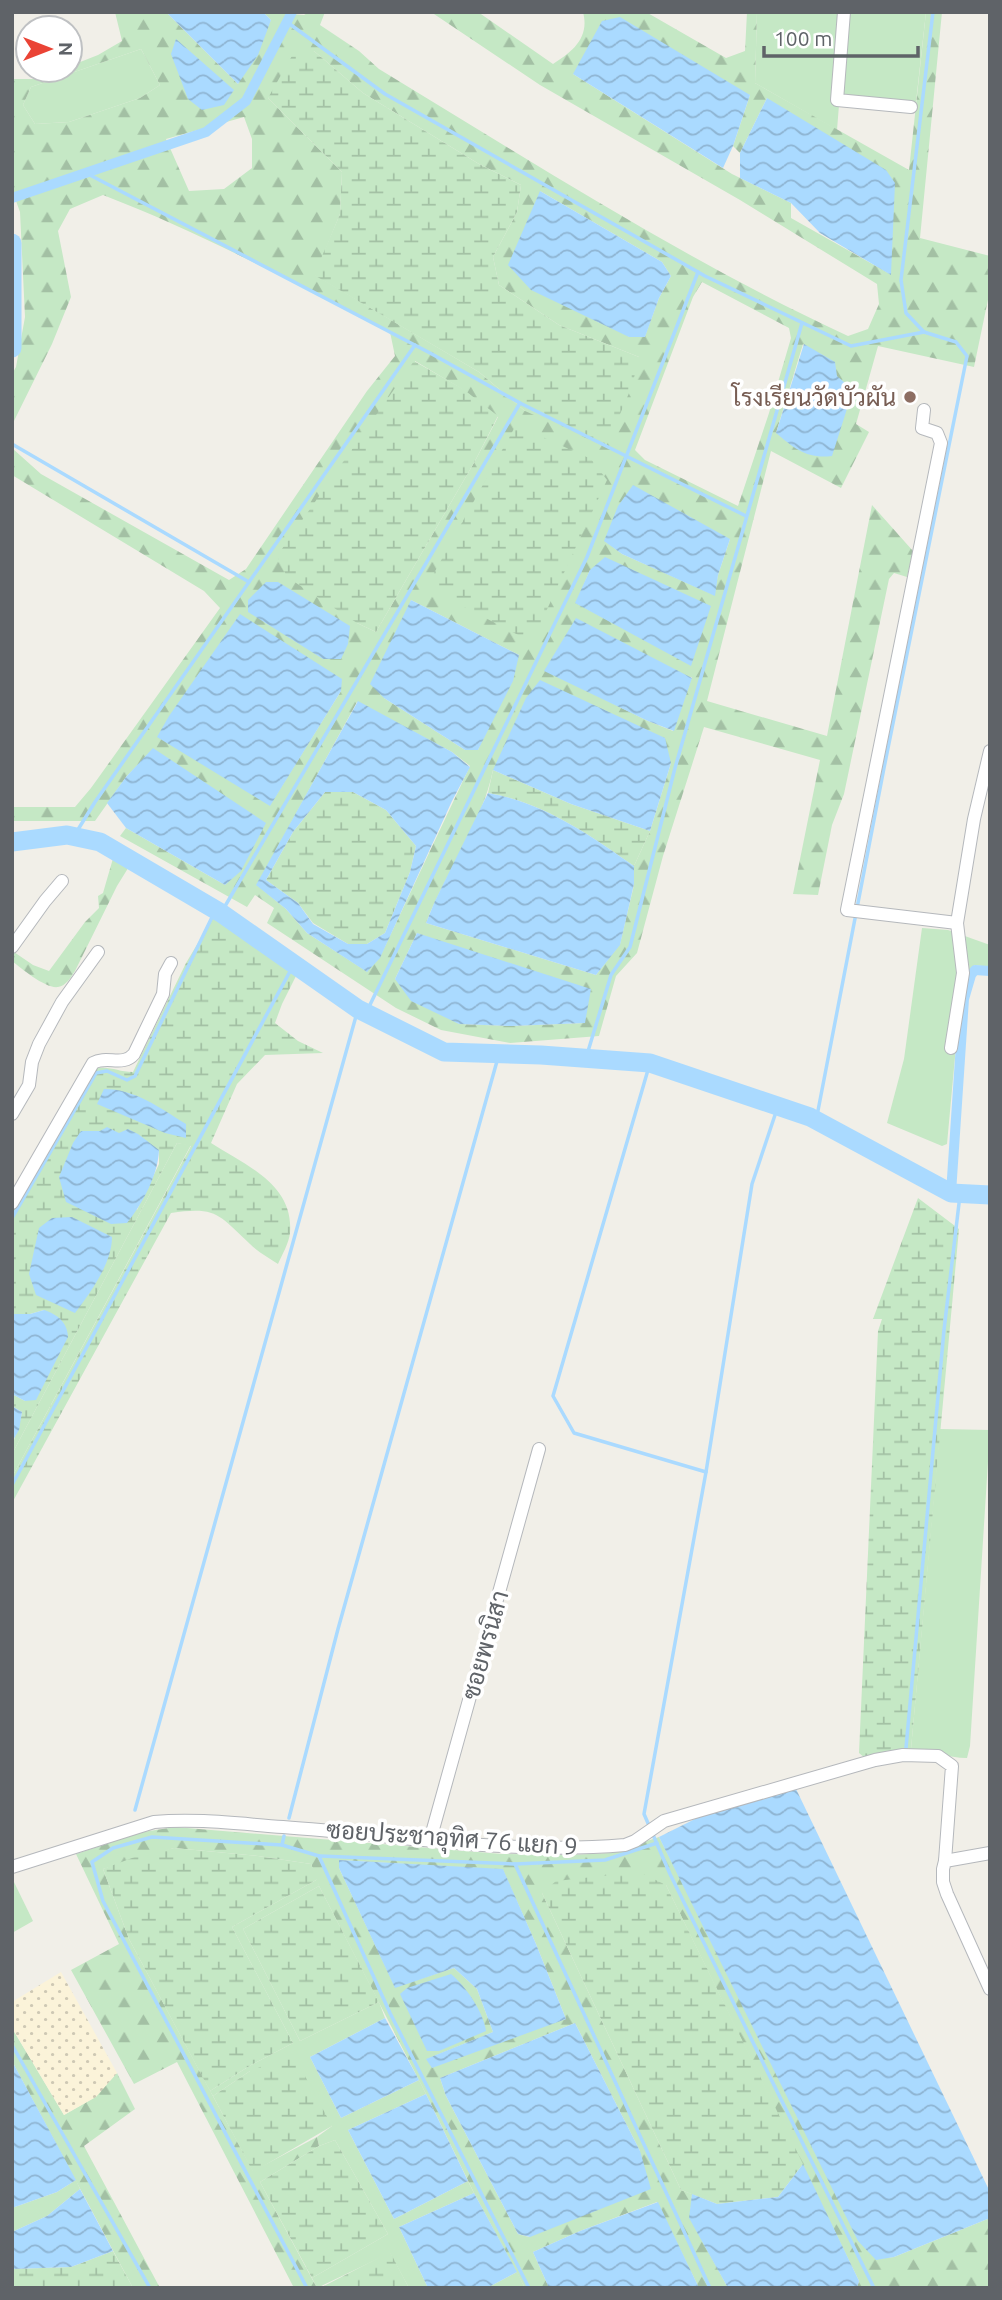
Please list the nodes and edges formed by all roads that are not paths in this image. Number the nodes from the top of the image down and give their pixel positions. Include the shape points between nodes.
1 (844, 12) edge
2 (911, 107) dead end
3 (924, 410) dead end
4 (990, 751) edge
5 (62, 881) dead end
6 (957, 923) junction
7 (12, 947) edge
8 (97, 952) dead end
9 (171, 963) dead end
10 (951, 1048) dead end
11 (12, 1114) edge
12 (12, 1203) edge
13 (539, 1449) dead end
14 (430, 1840) junction
15 (990, 1853) edge
16 (946, 1861) junction
17 (12, 1867) edge
18 (990, 1989) edge

1 - 2 street via 837,100
3 - 6 street via 922,428 937,433 941,443 848,910
4 - 6 street
5 - 7 street
6 - 10 street via 963,973
8 - 11 street via 39,1044 29,1085
9 - 12 street via 163,994 134,1054 130,1060 102,1058 93,1063
13 - 14 street, ซอยพรนิสา
14 - 16 street, ซอยประชาอุทิศ 76 แยก 9 via 545,1849 625,1845 664,1821 699,1810 875,1760 938,1755 952,1766
14 - 17 street, ซอยประชาอุทิศ 76 แยก 9 via 178,1820 154,1822
15 - 16 street
16 - 18 street via 943,1882 947,1894

